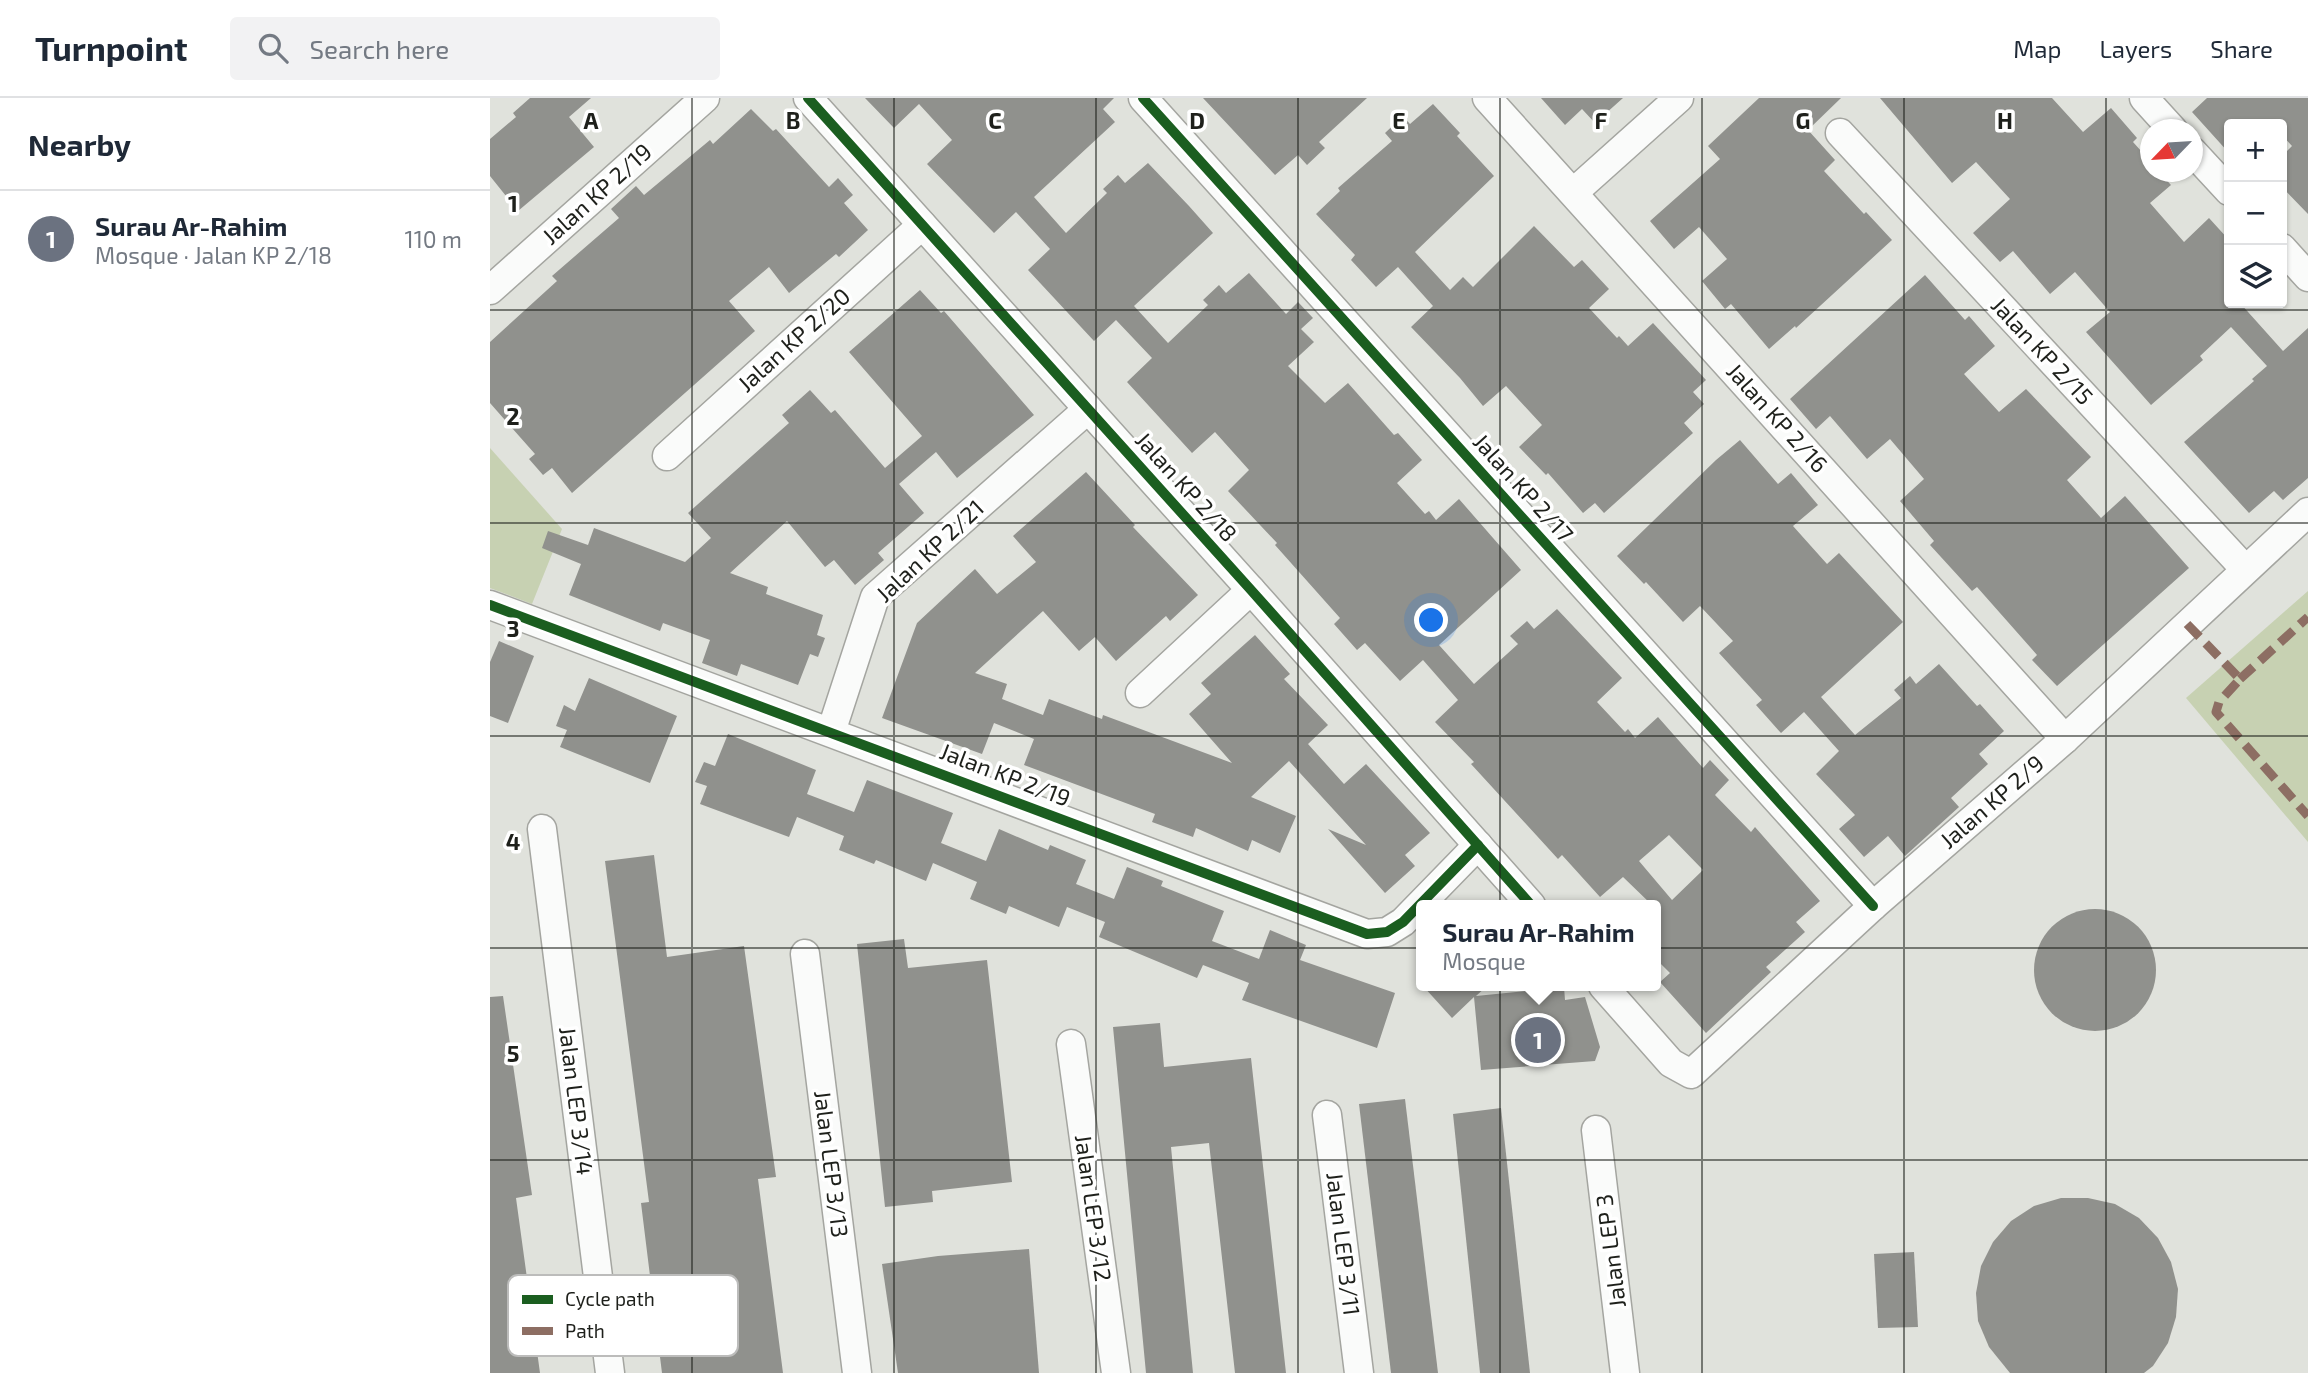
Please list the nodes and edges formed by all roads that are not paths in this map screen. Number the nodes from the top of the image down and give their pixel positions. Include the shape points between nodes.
1 (705, 98) edge
2 (808, 98) edge
3 (1143, 98) edge
4 (1487, 98) edge
5 (1679, 98) edge
6 (2144, 98) edge
7 (2163, 119) edge
8 (1840, 133) dead end
9 (2203, 162) edge
10 (2224, 185) edge
11 (1574, 192) junction
12 (922, 225) junction
13 (2287, 254) edge
14 (2308, 277) edge
15 (490, 290) edge
16 (1088, 409) junction
17 (667, 456) dead end
18 (2308, 512) edge
19 (2245, 569) junction
20 (1251, 590) junction
21 (490, 605) edge
22 (1140, 693) dead end
23 (831, 732) junction
24 (2065, 738) junction
25 (542, 829) dead end
26 (1478, 845) junction
27 (1424, 900) edge
28 (1527, 900) edge
29 (1873, 906) junction
30 (1416, 909) edge
31 (805, 954) dead end
32 (1606, 991) edge
33 (1070, 1044) dead end
34 (1327, 1115) dead end
35 (1596, 1130) dead end
36 (598, 1275) edge
37 (858, 1373) edge
38 (1116, 1373) edge
39 (1359, 1373) edge
40 (1625, 1373) edge

1 - 15 street, Jalan KP 2/19
2 - 12 street, Jalan KP 2/18
3 - 29 street, Jalan KP 2/17
4 - 11 street, Jalan KP 2/16
5 - 11 street
6 - 7 street
8 - 19 street, Jalan KP 2/15
9 - 10 street
11 - 24 street, Jalan KP 2/16
12 - 16 street, Jalan KP 2/18
12 - 17 street, Jalan KP 2/20
13 - 14 street
16 - 20 street, Jalan KP 2/18
16 - 23 street, Jalan KP 2/21 via 875,597
18 - 19 street, Jalan KP 2/9
19 - 24 street, Jalan KP 2/9
20 - 22 street
20 - 26 street, Jalan KP 2/18
21 - 23 street, Jalan KP 2/19
23 - 30 street, Jalan KP 2/19 via 1367,934 1387,932
24 - 29 street, Jalan KP 2/9
25 - 36 street, Jalan LEP 3/14
26 - 27 street, Jalan KP 2/19
26 - 28 street, Jalan KP 2/18
29 - 32 street, Jalan KP 2/9 via 1691,1074 1671,1063
31 - 37 street, Jalan LEP 3/13
33 - 38 street, Jalan LEP 3/12
34 - 39 street, Jalan LEP 3/11
35 - 40 street, Jalan LEP 3

